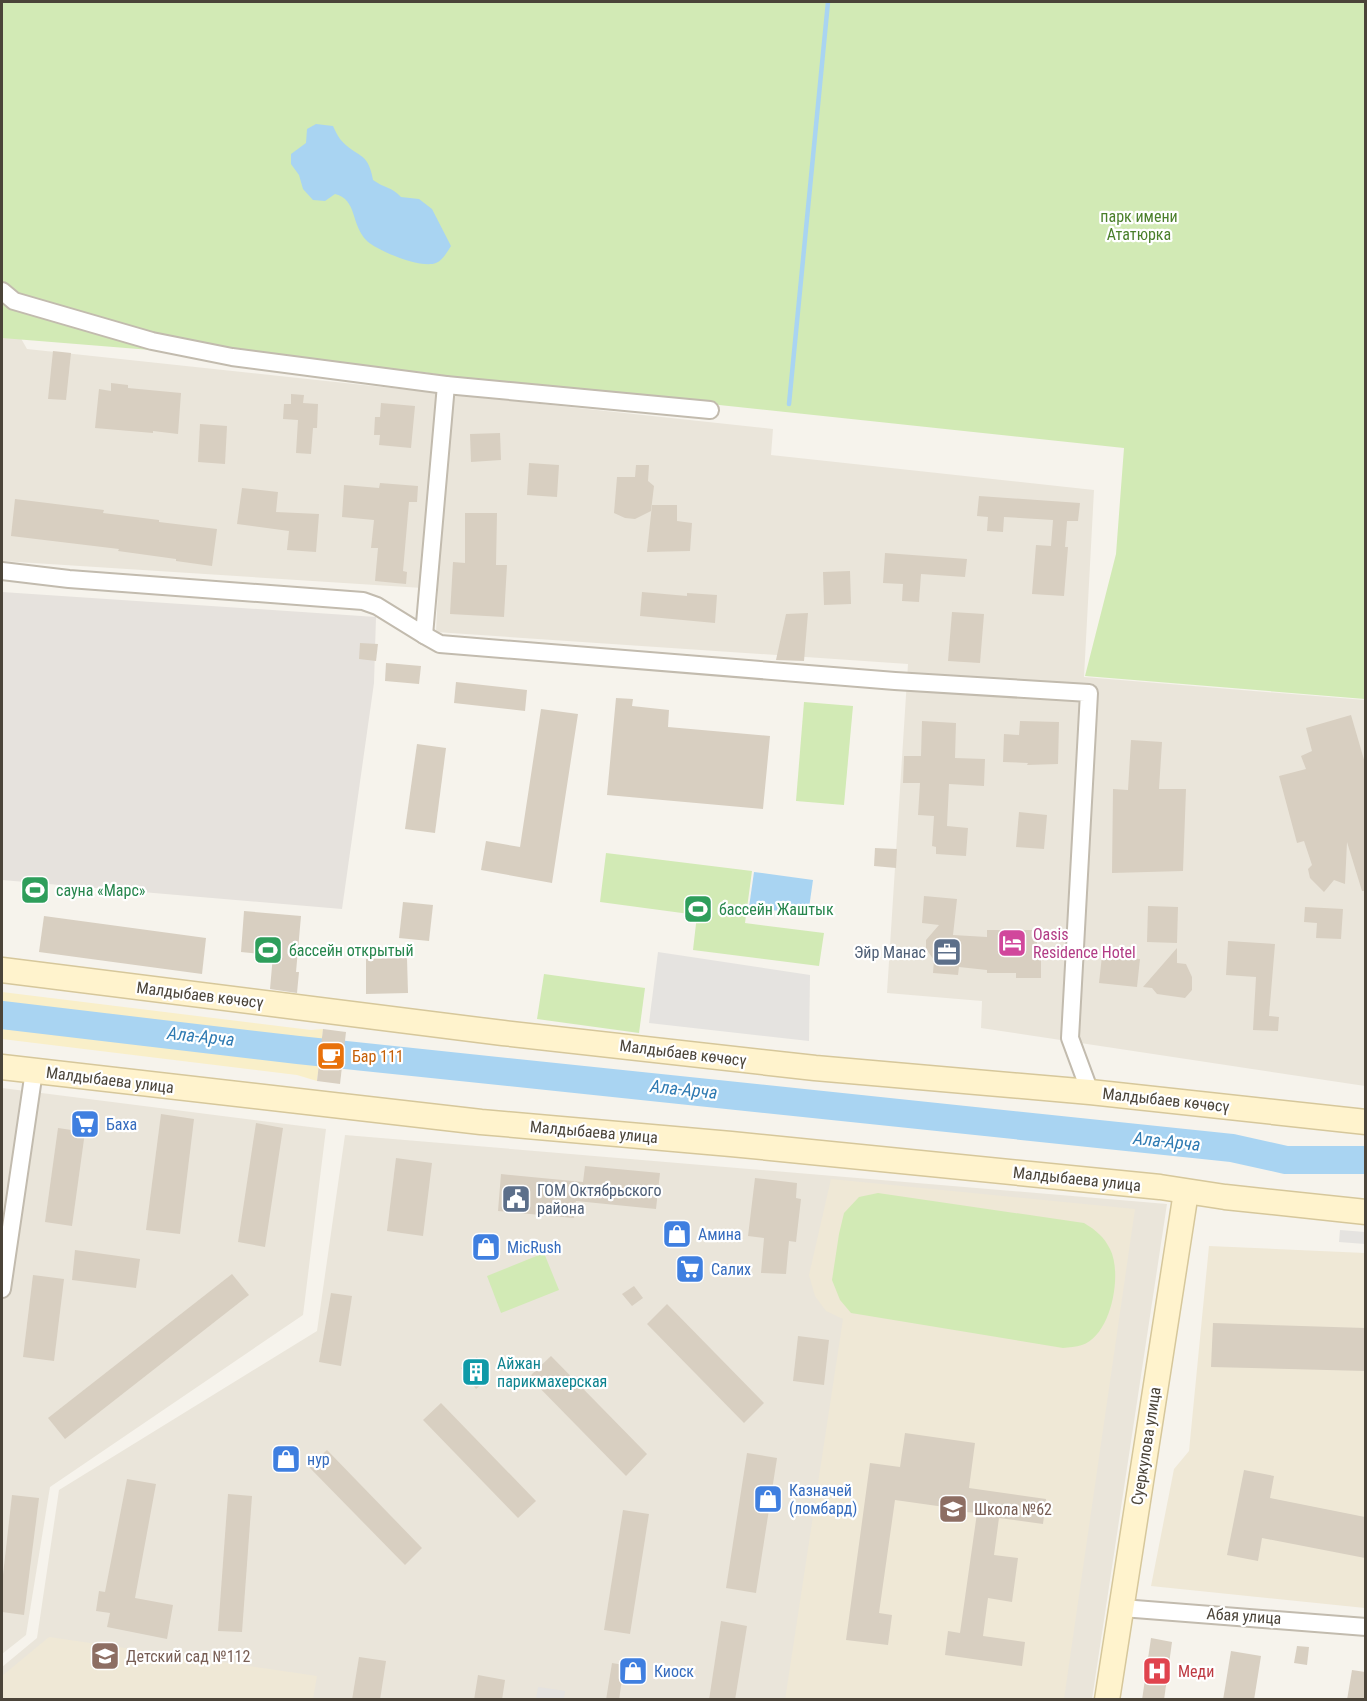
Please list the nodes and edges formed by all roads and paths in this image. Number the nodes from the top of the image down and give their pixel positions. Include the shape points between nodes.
1 (2, 291) edge
2 (446, 386) junction
3 (710, 410) dead end
4 (2, 571) edge
5 (424, 635) junction
6 (2, 970) edge
7 (2, 1067) edge
8 (34, 1071) junction
9 (1090, 1092) junction
10 (1365, 1122) edge
11 (1186, 1192) junction
12 (1365, 1212) edge
13 (2, 1289) edge
14 (1122, 1608) junction
15 (1365, 1627) edge
16 (1107, 1700) edge

1 - 2 street via 14,301 152,341 232,357
2 - 3 street
2 - 5 street
4 - 5 street via 363,601
5 - 9 street via 440,644 1089,693 1070,1038
6 - 9 street, Малдыбаев көчөсү via 804,1067
7 - 8 street, Малдыбаева улица
8 - 11 street, Малдыбаева улица via 491,1123
8 - 13 street
9 - 10 street, Малдыбаев көчөсү
11 - 12 street
11 - 14 street, Суеркулова улица
14 - 15 street, Абая улица
14 - 16 street, Суеркулова улица

